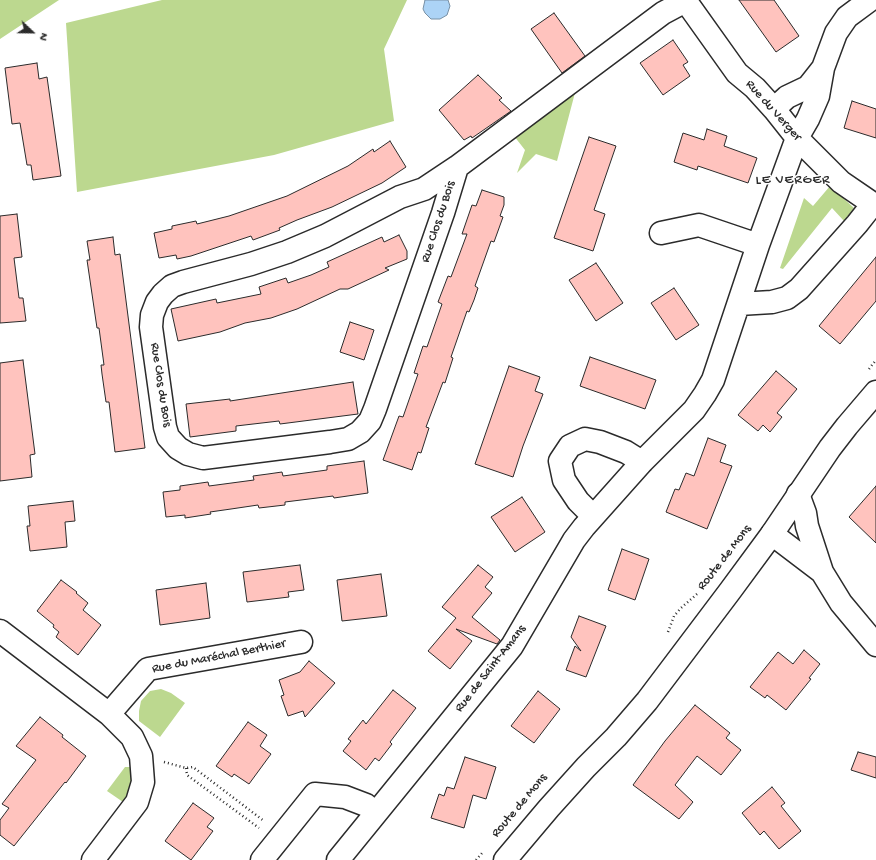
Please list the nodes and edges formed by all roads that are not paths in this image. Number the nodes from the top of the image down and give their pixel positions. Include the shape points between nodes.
1 (685, 0) edge
2 (870, 0) edge
3 (823, 68) junction
4 (774, 108) junction
5 (797, 138) junction
6 (457, 167) junction
7 (874, 205) edge
8 (661, 233) dead end
9 (758, 245) junction
10 (739, 304) junction
11 (876, 392) edge
12 (642, 462) junction
13 (798, 494) junction
14 (593, 516) junction
15 (772, 534) junction
16 (822, 572) junction
17 (0, 631) edge
18 (301, 642) dead end
19 (876, 645) edge
20 (109, 714) junction
21 (375, 813) junction
22 (93, 860) edge
23 (262, 860) edge
24 (338, 860) edge
25 (505, 860) edge

1 - 4 street, Rue du Verger via 737,73
1 - 6 street, Rue Clos du Bois via 663,13
2 - 3 street via 847,17 836,33
3 - 4 street via 808,87 787,97
3 - 5 street, Rue de Saint-Amans via 818,96
4 - 5 street, Rue du Verger
5 - 7 street, Rue du Verger via 841,182
5 - 9 street, Rue de Saint-Amans
6 - 6 street, Rue Clos du Bois via 424,189 400,197 325,236 251,264 172,286 163,294 152,315 151,327 165,427 168,437 178,448 203,458 330,442 348,439 360,432 375,409
7 - 10 street via 799,289 787,298 772,302
8 - 9 street via 698,225
9 - 10 street, Rue de Saint-Amans
10 - 12 street, Rue de Saint-Amans via 713,380 705,394 694,410
11 - 13 street, Route de Mons via 847,426
12 - 14 street, Rue de Saint-Amans
12 - 14 street via 626,452 600,442 585,439 570,446 560,461 564,480 578,501
13 - 15 street, Route de Mons
13 - 16 street
14 - 21 street, Rue de Saint-Amans via 574,540 512,646
15 - 16 street
15 - 25 street, Route de Mons via 647,701
16 - 19 street via 841,604
17 - 20 street
18 - 20 street, Rue du Maréchal Berthier via 148,669
20 - 22 street via 132,737 141,756 143,782 137,802
21 - 23 street via 366,805 345,797 315,794
21 - 24 street, Rue de Saint-Amans

